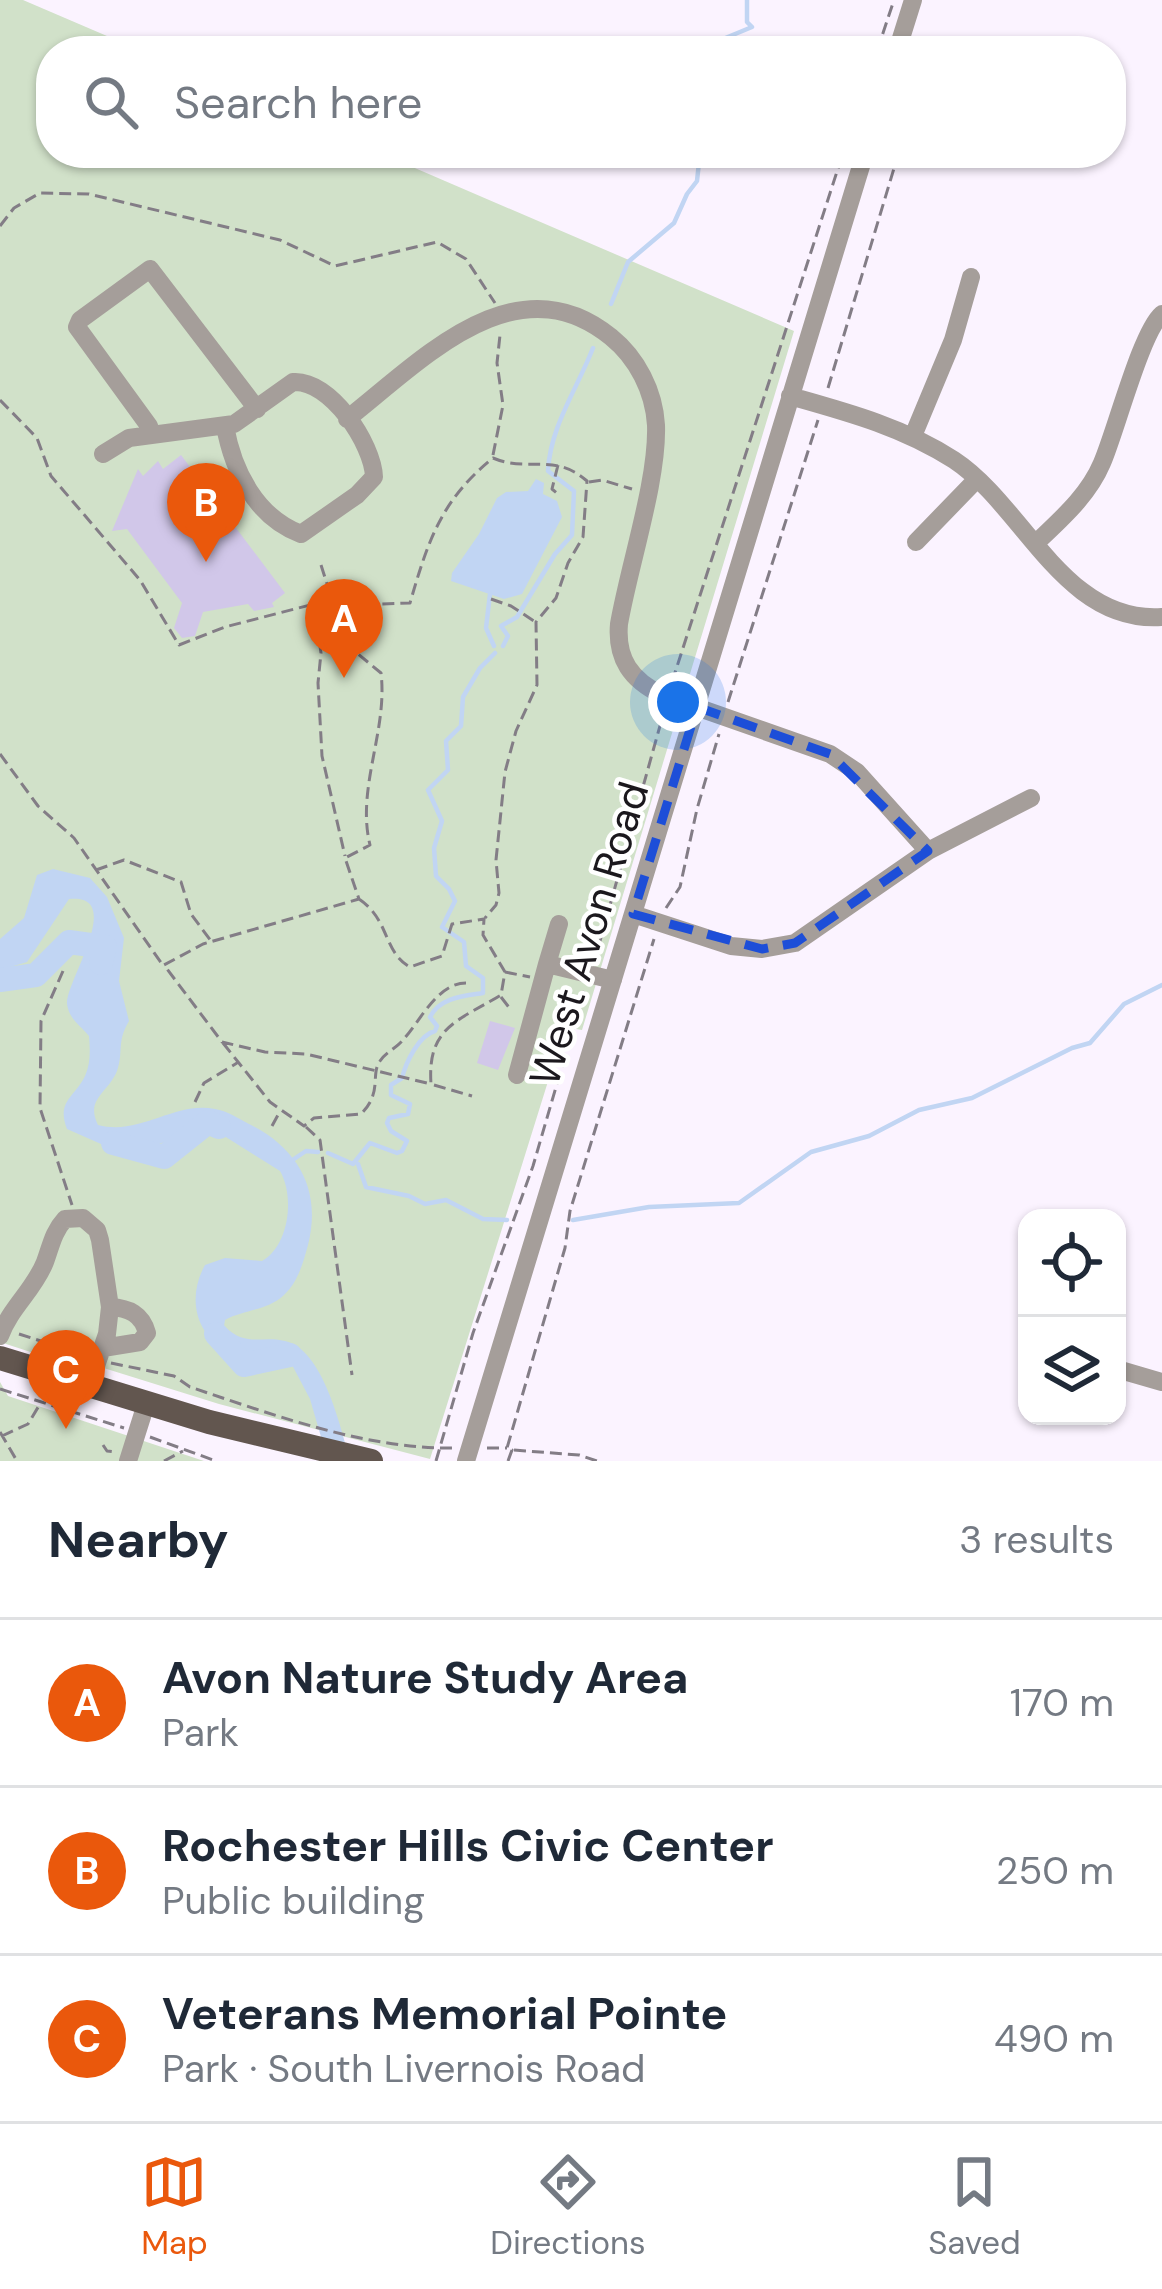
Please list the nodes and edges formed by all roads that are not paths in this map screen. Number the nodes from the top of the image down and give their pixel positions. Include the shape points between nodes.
1 (913, 0) edge
2 (902, 36) edge
3 (860, 168) edge
4 (971, 277) dead end
5 (1162, 314) edge
6 (790, 396) junction
7 (257, 410) junction
8 (347, 419) junction
9 (225, 426) junction
10 (152, 435) junction
11 (913, 436) junction
12 (103, 454) dead end
13 (977, 479) junction
14 (916, 542) dead end
15 (1036, 543) junction
16 (1162, 617) edge
17 (698, 706) junction
18 (1031, 799) dead end
19 (928, 851) junction
20 (633, 914) junction
21 (559, 924) dead end
22 (545, 972) junction
23 (613, 980) junction
24 (517, 1075) dead end
25 (110, 1306) junction
26 (1, 1332) edge
27 (100, 1354) junction
28 (0, 1358) edge
29 (1126, 1372) edge
30 (1162, 1382) edge
31 (89, 1386) junction
32 (146, 1404) junction
33 (128, 1461) edge
34 (371, 1461) edge
35 (466, 1461) edge

1 - 2 street
3 - 6 street, West Avon Road
4 - 11 street
5 - 15 street via 1146,336 1101,466
6 - 11 street
6 - 17 street, West Avon Road
7 - 8 street via 302,381
7 - 9 street
7 - 10 street via 150,268 77,327
8 - 9 street via 371,460 373,481 301,534 247,488
8 - 17 street via 448,339 502,313 575,316 609,335 646,382 656,439 620,652 641,683
9 - 10 street
10 - 12 street
11 - 13 street
13 - 14 street
13 - 15 street
15 - 16 street via 1104,604
17 - 19 street via 830,754
17 - 20 street, West Avon Road
18 - 19 street
19 - 20 street via 795,943 731,946
20 - 23 street, West Avon Road
21 - 22 street
22 - 23 street
22 - 24 street
23 - 35 street, West Avon Road
25 - 26 street via 97,1230 75,1216 57,1227 33,1286
25 - 27 street
25 - 27 street via 134,1313 147,1334
27 - 31 street
28 - 31 main road
29 - 30 street
31 - 32 main road
32 - 33 street
32 - 34 main road via 309,1435

